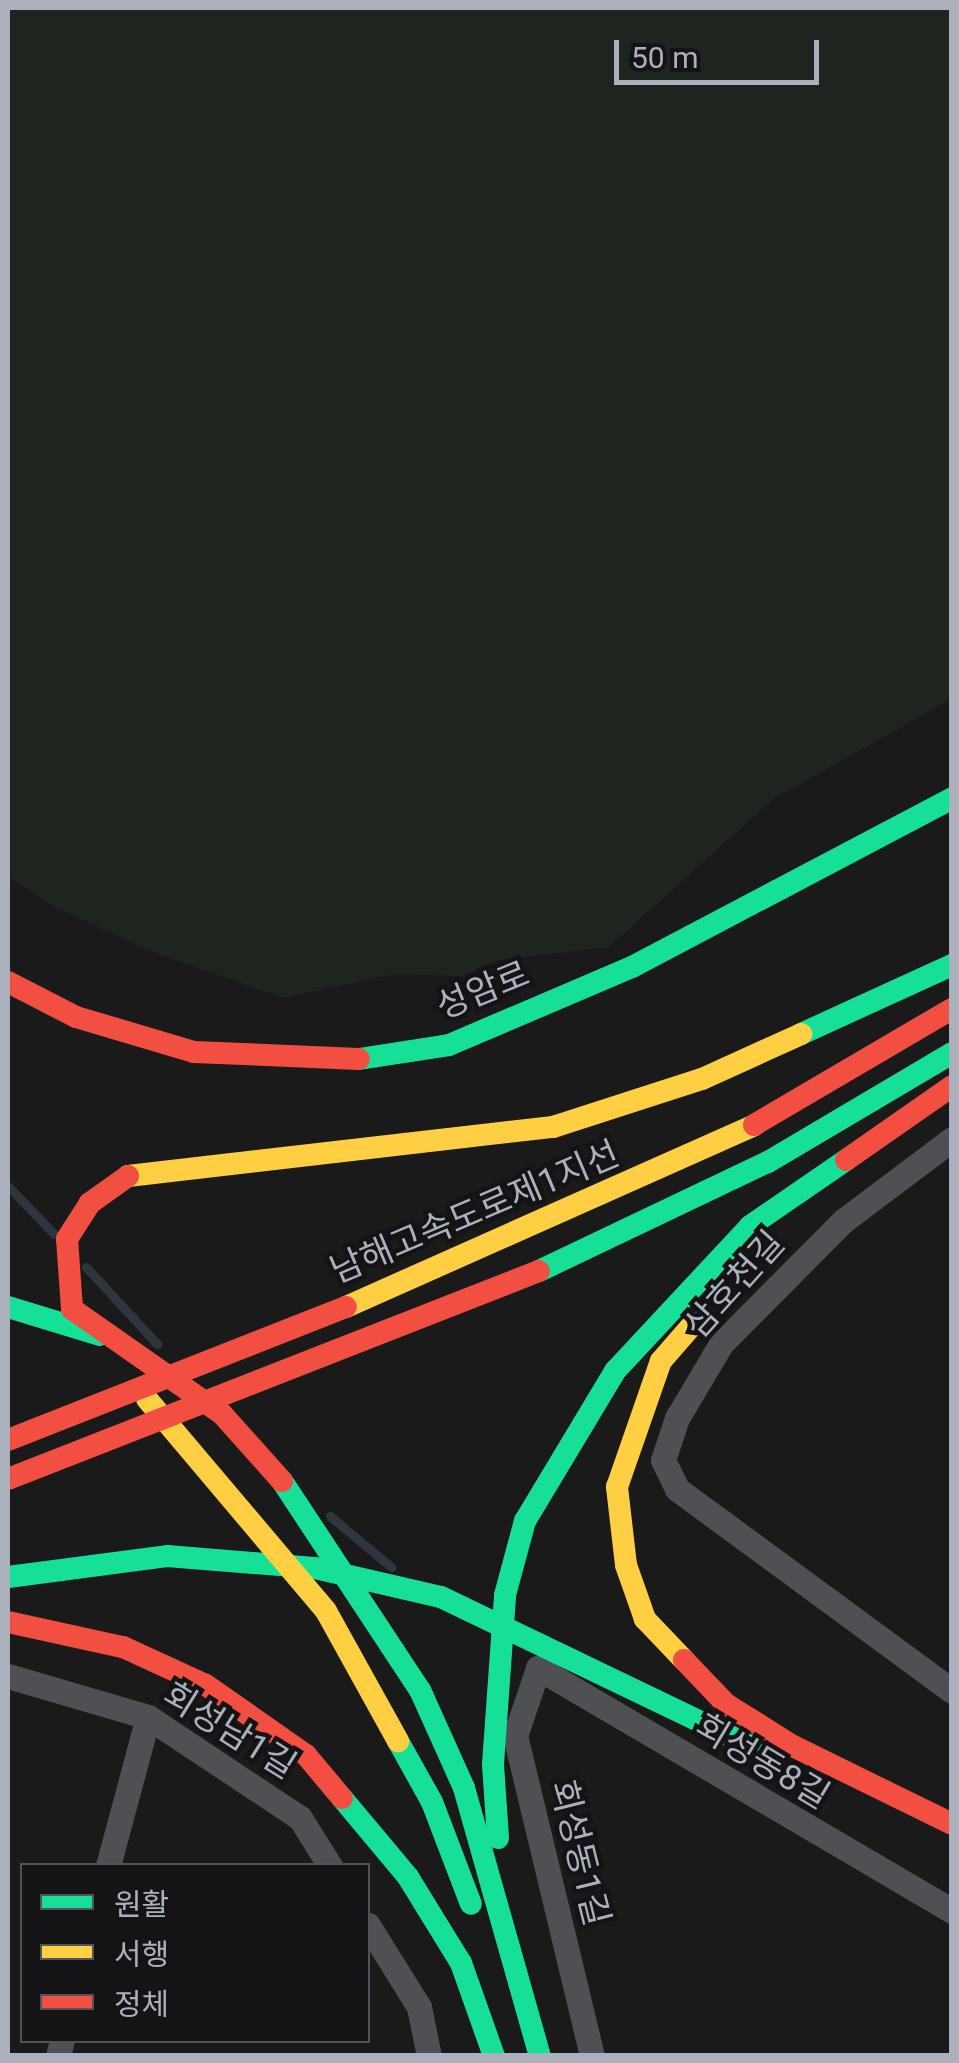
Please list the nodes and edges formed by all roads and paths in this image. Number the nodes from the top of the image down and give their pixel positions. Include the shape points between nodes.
1 (952, 798) edge
2 (952, 964) edge
3 (8, 982) edge
4 (952, 1009) edge
5 (952, 1052) edge
6 (952, 1086) edge
7 (952, 1107) edge
8 (952, 1138) edge
9 (786, 1232) dead end
10 (734, 1281) dead end
11 (8, 1307) edge
12 (94, 1328) junction
13 (8, 1440) edge
14 (8, 1478) edge
15 (8, 1577) edge
16 (8, 1622) edge
17 (538, 1668) joint
18 (8, 1676) edge
19 (952, 1691) edge
20 (148, 1717) junction
21 (952, 1824) edge
22 (952, 1851) edge
23 (109, 1863) edge
24 (328, 1863) edge
25 (952, 1911) edge
26 (370, 1928) edge
27 (512, 1944) junction
28 (429, 2056) edge
29 (494, 2056) edge
30 (512, 2056) edge
31 (540, 2056) edge
32 (592, 2056) edge

1 - 3 main road, 성암로 via 632,967 449,1045 384,1058 308,1062 194,1052 76,1018
2 - 12 main road via 702,1078 553,1128 128,1176 90,1203 67,1239 72,1308
4 - 13 main road, 남해고속도로제1지선 via 718,1146 244,1351
5 - 14 main road, 남해고속도로제1지선 via 768,1162 573,1258
6 - 27 main road via 750,1226 615,1370 525,1521 505,1594 496,1698 497,1820
7 - 9 main road
8 - 19 street, 삼호천길 via 844,1221 722,1344 677,1418 664,1460 677,1489
10 - 21 main road via 661,1362 617,1487 626,1565 646,1619 726,1704 793,1746
11 - 12 main road
12 - 27 main road via 222,1414 290,1486 420,1690 464,1788
12 - 30 main road via 172,1434 232,1492 326,1610 432,1802 476,1916
15 - 22 main road via 167,1556 315,1568 441,1597 632,1686
16 - 29 main road via 122,1646 206,1685 306,1755 408,1877 460,1963
17 - 25 street, 회성동8길
17 - 32 street, 회성동1길 via 515,1736
18 - 20 street, 회성남1길
20 - 23 street
20 - 24 street, 회성남1길 via 300,1818
26 - 28 street via 420,2008
27 - 31 main road

